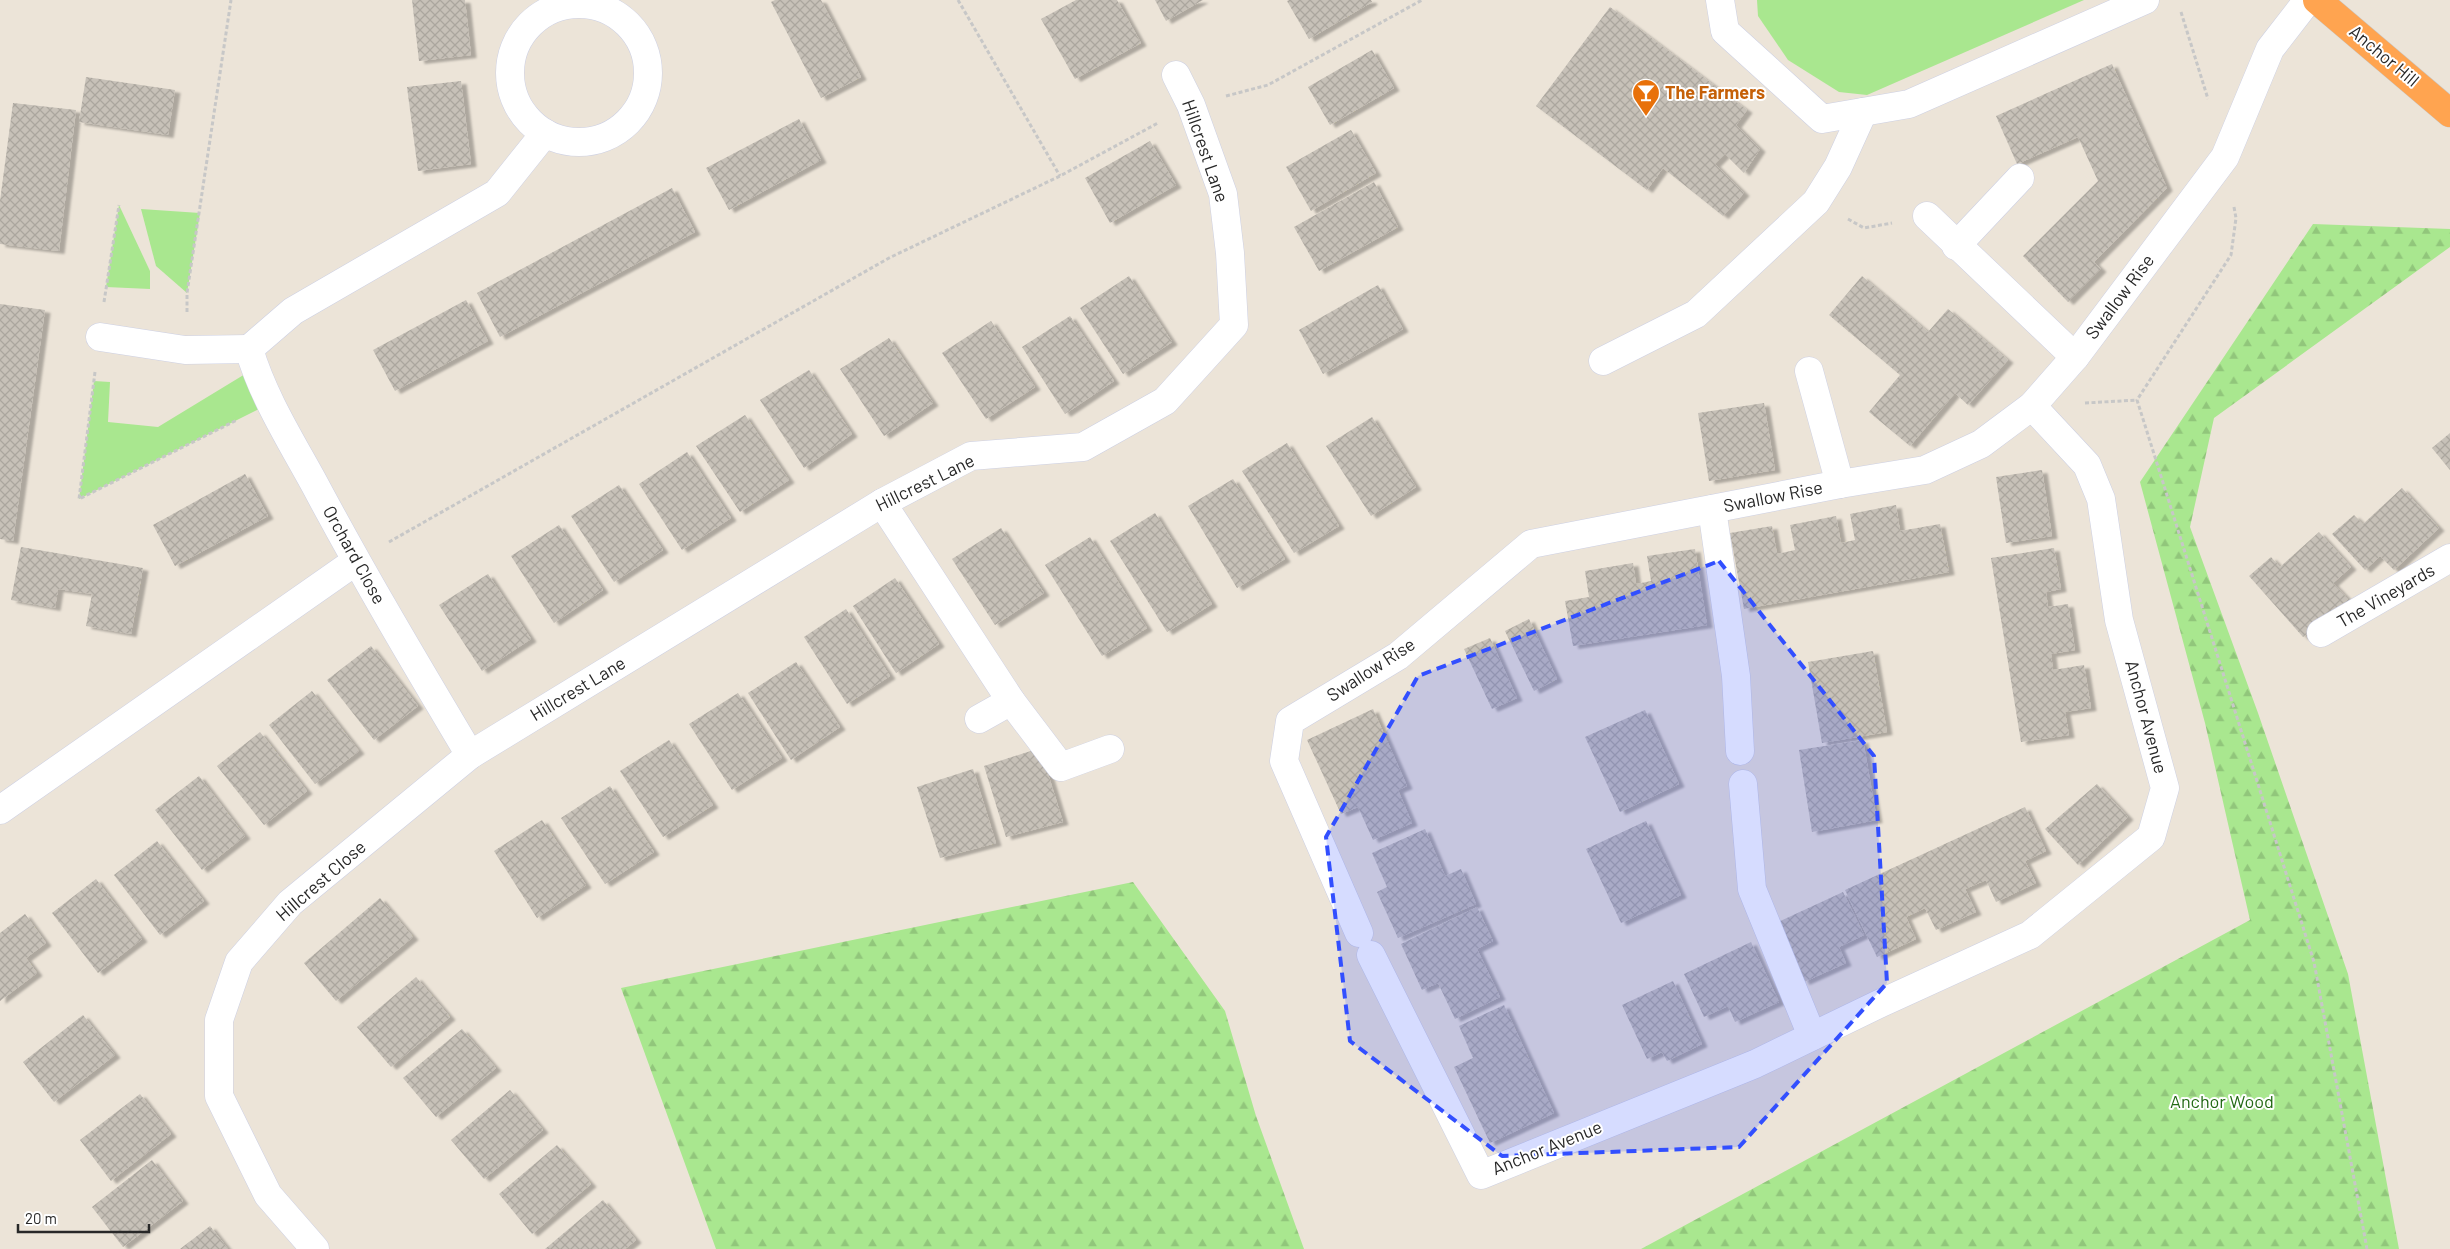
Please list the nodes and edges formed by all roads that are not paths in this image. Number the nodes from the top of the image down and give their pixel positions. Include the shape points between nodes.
1 (1720, 0) edge
2 (2145, 0) edge
3 (2308, 0) edge
4 (2317, 0) edge
5 (554, 4) edge
6 (1176, 75) dead end
7 (1862, 112) junction
8 (2450, 113) edge
9 (545, 133) junction
10 (2020, 178) dead end
11 (1927, 216) road end
12 (1956, 246) junction
13 (100, 337) road end
14 (249, 349) junction
15 (2075, 357) junction
16 (1604, 361) dead end
17 (1809, 371) dead end
18 (2032, 406) junction
19 (1840, 484) junction
20 (882, 503) junction
21 (1712, 509) junction
22 (2450, 558) edge
23 (356, 561) junction
24 (2321, 633) dead end
25 (1011, 701) junction
26 (979, 719) dead end
27 (1110, 749) dead end
28 (1740, 751) dead end
29 (470, 756) junction
30 (1743, 784) dead end
31 (0, 810) edge
32 (1365, 944) joint
33 (1812, 1036) junction
34 (315, 1249) edge

1 - 7 street via 1725,31 1822,119
2 - 7 street via 1909,104
3 - 15 street, Swallow Rise via 2270,49 2225,157
4 - 8 highway, Anchor Hill
5 - 9 street via 520,36 510,64 509,79 515,100 527,120
5 - 9 street via 600,6 621,17 637,34 646,55 648,78 643,100 630,119 612,134 590,141 567,141
6 - 20 street, Hillcrest Lane via 1191,106 1223,194 1234,325 1165,401 1083,447 971,456
7 - 16 street via 1838,167 1816,202 1696,314
9 - 14 street via 497,193 293,311
10 - 12 street
11 - 12 street
12 - 15 street
13 - 14 street via 185,350
14 - 23 street, Orchard Close via 271,403
15 - 18 street, Swallow Rise
17 - 19 street
18 - 19 street, Swallow Rise via 1981,444 1925,470
18 - 33 street, Anchor Avenue via 2087,465 2101,499 2119,620 2165,788 2151,837 2030,935
19 - 21 street, Swallow Rise
20 - 25 street
20 - 29 street, Hillcrest Lane
21 - 28 street via 1736,676
21 - 32 street, Swallow Rise via 1532,544 1398,656 1290,722 1284,761
22 - 24 street, The Vineyards
23 - 29 street, Orchard Close
23 - 31 street
25 - 26 street
25 - 27 street via 1061,767
29 - 34 street, Hillcrest Close via 290,903 239,962 219,1020 219,1096 268,1196
30 - 33 street via 1752,889
32 - 33 street, Anchor Avenue via 1480,1174 1755,1064

